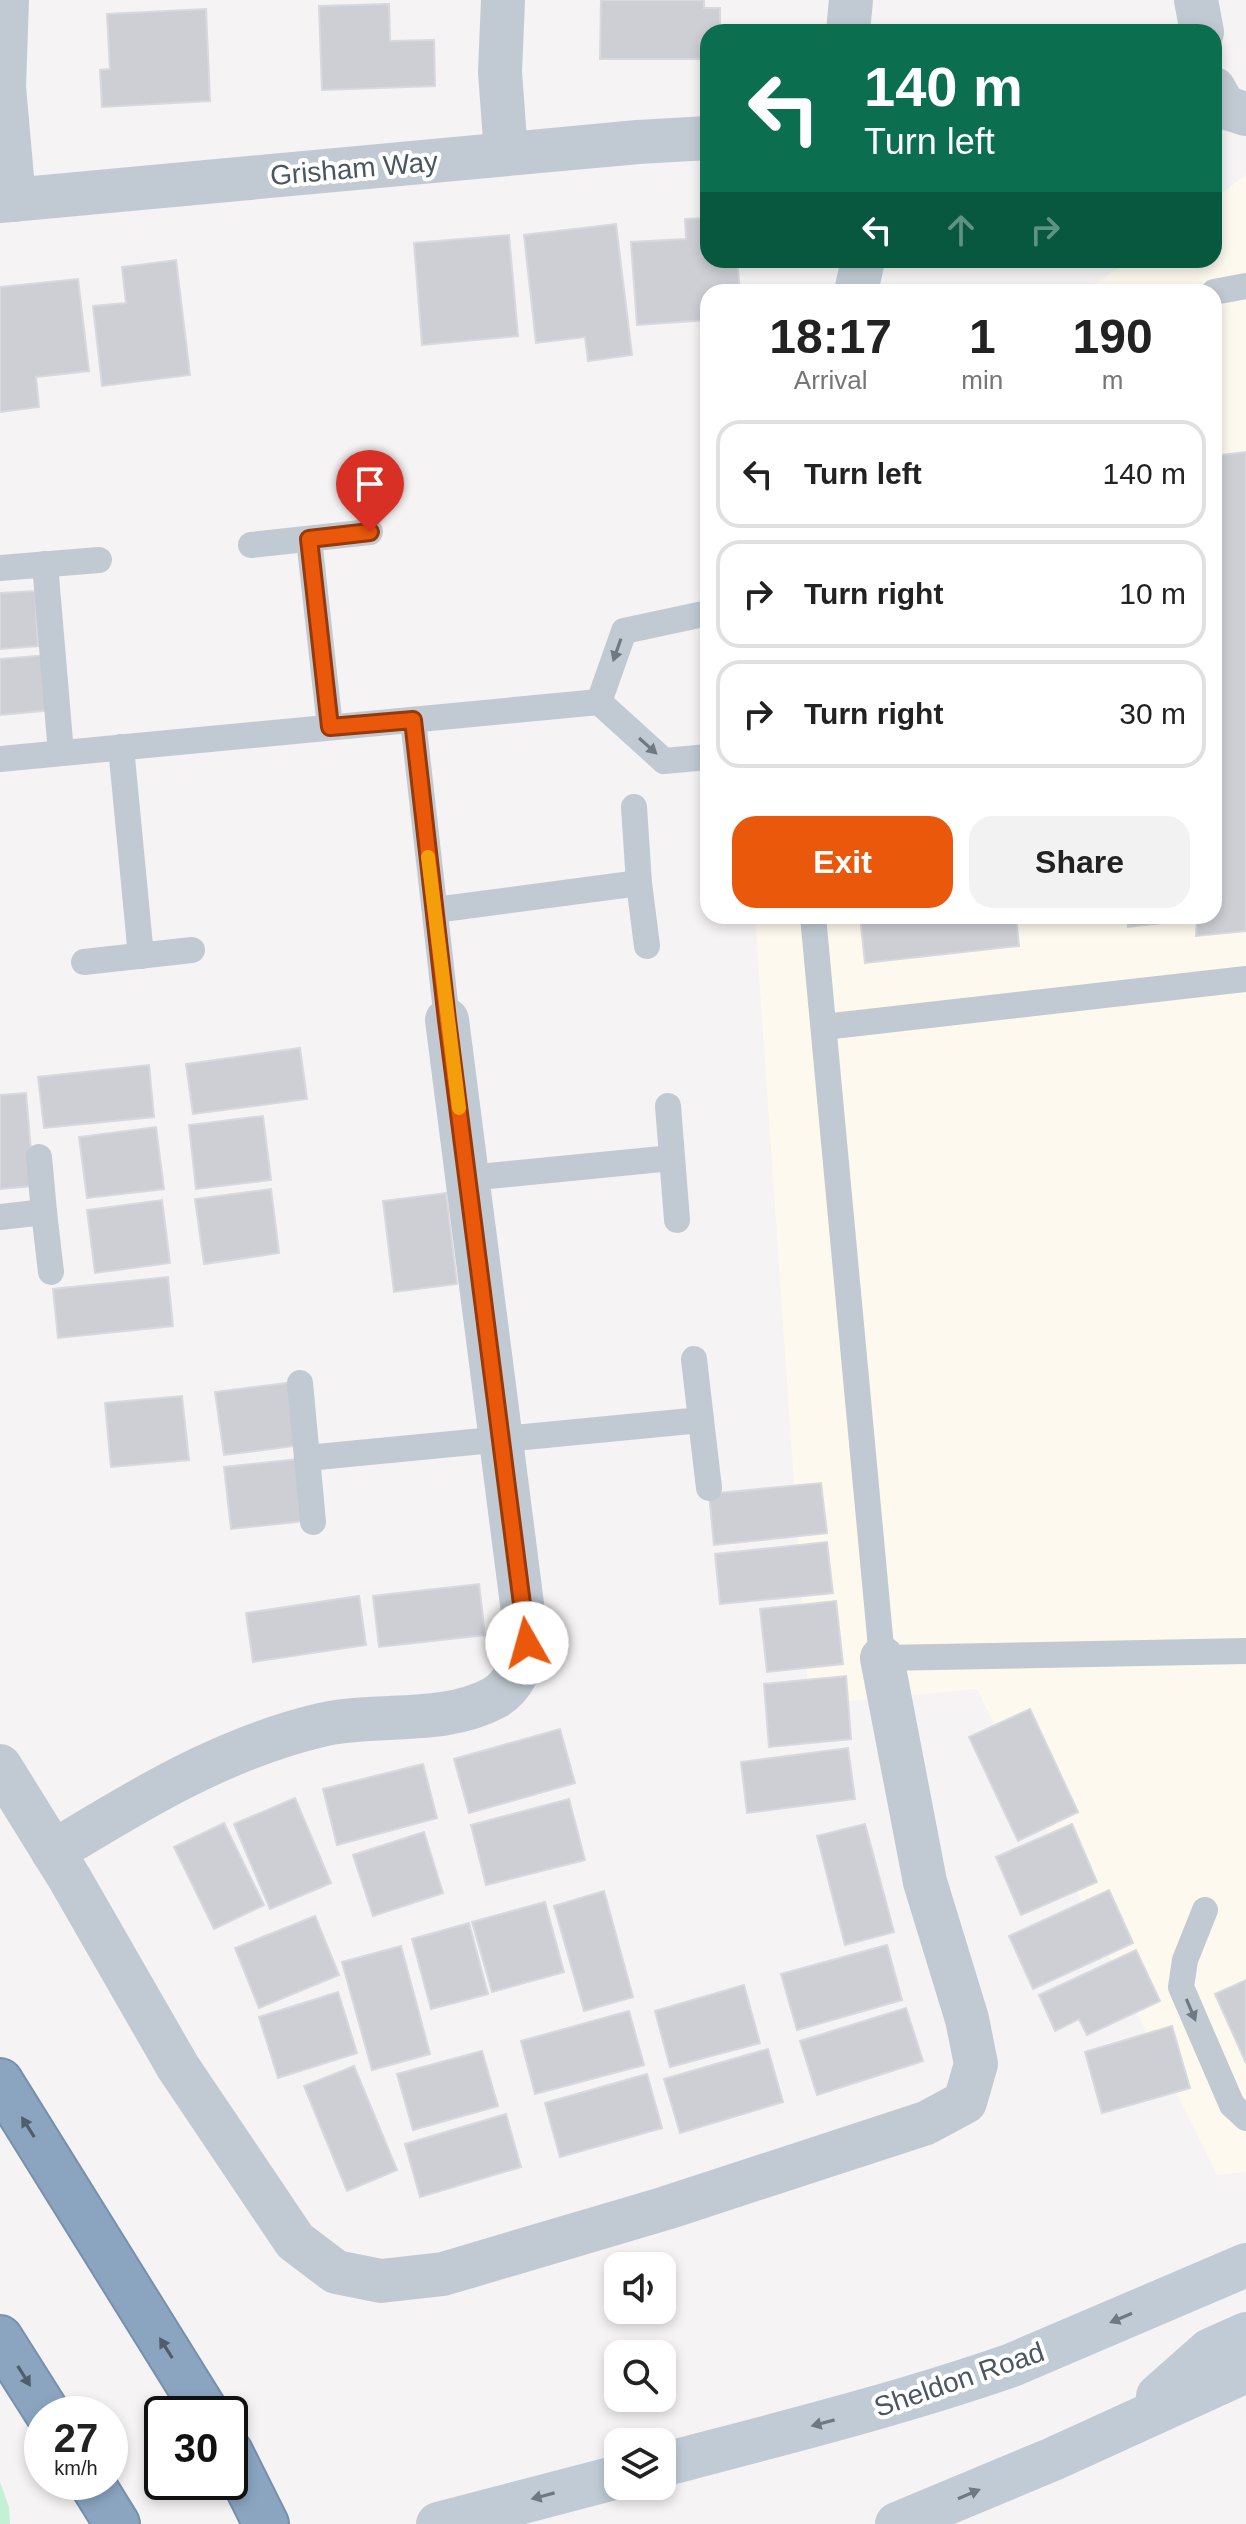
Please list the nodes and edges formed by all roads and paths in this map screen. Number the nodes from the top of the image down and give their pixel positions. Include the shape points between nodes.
1 (7, 0) edge
2 (503, 0) edge
3 (851, 0) edge
4 (1196, 0) edge
5 (849, 24) edge
6 (1200, 24) edge
7 (1222, 103) edge
8 (1246, 114) edge
9 (700, 139) edge
10 (506, 154) junction
11 (7, 200) edge
12 (1246, 286) edge
13 (1222, 290) edge
14 (370, 532) dead end
15 (309, 539) junction
16 (251, 545) dead end
17 (99, 560) dead end
18 (45, 564) junction
19 (0, 568) edge
20 (700, 615) edge
21 (599, 702) junction
22 (413, 720) junction
23 (330, 727) junction
24 (121, 747) junction
25 (61, 753) junction
26 (700, 758) edge
27 (0, 759) edge
28 (634, 807) dead end
29 (639, 883) junction
30 (435, 910) junction
31 (814, 924) edge
32 (647, 946) dead end
33 (192, 950) dead end
34 (141, 956) junction
35 (84, 962) dead end
36 (1246, 979) edge
37 (447, 1020) joint
38 (824, 1027) junction
39 (668, 1106) dead end
40 (39, 1157) dead end
41 (672, 1158) junction
42 (468, 1178) junction
43 (44, 1212) junction
44 (0, 1217) edge
45 (677, 1220) dead end
46 (51, 1272) dead end
47 (694, 1359) dead end
48 (300, 1383) dead end
49 (701, 1420) junction
50 (502, 1441) junction
51 (307, 1458) junction
52 (709, 1488) dead end
53 (313, 1522) dead end
54 (1246, 1651) edge
55 (882, 1658) junction
56 (0, 1766) edge
57 (53, 1852) junction
58 (1205, 1910) dead end
59 (0, 2081) edge
60 (1246, 2118) edge
61 (1246, 2265) edge
62 (1246, 2334) edge
63 (0, 2338) edge
64 (1246, 2371) edge
65 (37, 2396) edge
66 (196, 2396) edge
67 (1123, 2427) junction
68 (676, 2461) edge
69 (604, 2481) edge
70 (248, 2488) edge
71 (102, 2500) edge
72 (117, 2524) edge
73 (266, 2524) edge
74 (438, 2524) edge
75 (897, 2524) edge

1 - 11 street
2 - 10 street via 500,72
3 - 5 street
4 - 6 street
7 - 8 street
9 - 10 street, Grisham Way
10 - 11 street, Grisham Way
12 - 13 lane
14 - 15 lane
15 - 16 lane
15 - 23 lane
17 - 18 lane
18 - 19 lane
18 - 25 lane
20 -> 21 lane via 624,631
21 - 22 lane
21 -> 26 lane via 664,761
22 - 23 lane
22 - 30 lane
23 - 24 lane
24 - 25 lane
24 - 34 lane
25 - 27 lane
28 - 29 lane
29 - 30 lane
29 - 32 lane
30 - 37 lane
31 - 38 lane
33 - 34 lane
34 - 35 lane
36 - 38 lane
37 - 42 street
38 - 55 lane
39 - 41 lane
40 - 43 lane
41 - 42 lane
41 - 45 lane
42 - 50 street
43 - 44 lane
43 - 46 lane
47 - 49 lane
48 - 51 lane
49 - 50 lane
49 - 52 lane
50 - 51 lane
50 - 57 street via 527,1643 518,1675 495,1697 457,1711 323,1724 245,1747 155,1790
51 - 53 lane
54 - 55 lane
55 - 57 street via 925,1882 976,2064 965,2102 926,2123 443,2274 381,2281 336,2272 295,2241 178,2067
56 - 57 street
58 -> 60 lane via 1185,1960 1181,1987 1232,2105
66 -> 59 highway
61 -> 68 main road, Sheldon Road via 952,2386
62 - 67 main road via 1210,2350
63 -> 65 highway
64 - 67 main road
75 -> 67 main road
69 -> 74 main road
70 - 73 highway
71 - 72 highway

